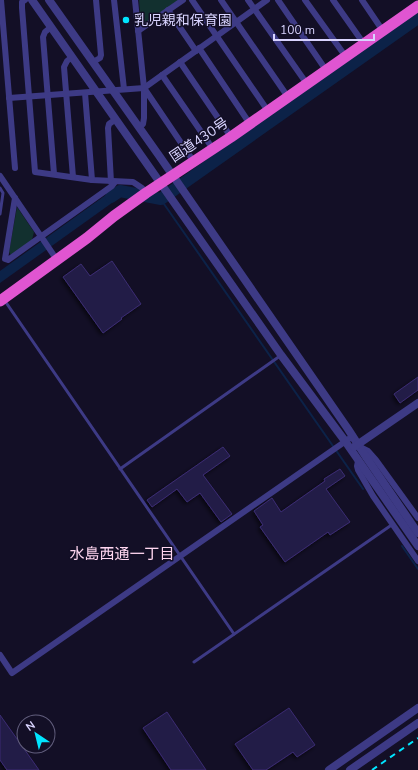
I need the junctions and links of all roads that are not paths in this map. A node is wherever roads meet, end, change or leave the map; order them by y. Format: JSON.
{"nodes":[{"id":1,"x":1,"y":0,"type":"edge"},
{"id":2,"x":25,"y":0,"type":"edge"},
{"id":3,"x":32,"y":0,"type":"edge"},
{"id":4,"x":48,"y":0,"type":"edge"},
{"id":5,"x":96,"y":0,"type":"edge"},
{"id":6,"x":114,"y":0,"type":"edge"},
{"id":7,"x":135,"y":0,"type":"edge"},
{"id":8,"x":183,"y":0,"type":"edge"},
{"id":9,"x":192,"y":0,"type":"edge"},
{"id":10,"x":222,"y":0,"type":"edge"},
{"id":11,"x":248,"y":0,"type":"edge"},
{"id":12,"x":267,"y":0,"type":"edge"},
{"id":13,"x":278,"y":0,"type":"edge"},
{"id":14,"x":305,"y":0,"type":"edge"},
{"id":15,"x":333,"y":0,"type":"edge"},
{"id":16,"x":362,"y":0,"type":"edge"},
{"id":17,"x":416,"y":5,"type":"edge"},
{"id":18,"x":255,"y":9,"type":"junction"},
{"id":19,"x":168,"y":10,"type":"junction"},
{"id":20,"x":237,"y":22,"type":"junction"},
{"id":21,"x":52,"y":27,"type":"junction"},
{"id":22,"x":381,"y":28,"type":"junction"},
{"id":23,"x":138,"y":30,"type":"junction"},
{"id":24,"x":217,"y":36,"type":"junction"},
{"id":25,"x":362,"y":41,"type":"junction"},
{"id":26,"x":198,"y":49,"type":"junction"},
{"id":27,"x":344,"y":54,"type":"junction"},
{"id":28,"x":72,"y":57,"type":"junction"},
{"id":29,"x":92,"y":62,"type":"junction"},
{"id":30,"x":180,"y":62,"type":"junction"},
{"id":31,"x":324,"y":68,"type":"junction"},
{"id":32,"x":162,"y":75,"type":"junction"},
{"id":33,"x":305,"y":81,"type":"junction"},
{"id":34,"x":144,"y":88,"type":"junction"},
{"id":35,"x":124,"y":89,"type":"junction"},
{"id":36,"x":113,"y":90,"type":"junction"},
{"id":37,"x":97,"y":92,"type":"junction"},
{"id":38,"x":66,"y":93,"type":"junction"},
{"id":39,"x":85,"y":93,"type":"junction"},
{"id":40,"x":286,"y":94,"type":"junction"},
{"id":41,"x":47,"y":95,"type":"junction"},
{"id":42,"x":29,"y":97,"type":"junction"},
{"id":43,"x":9,"y":98,"type":"junction"},
{"id":44,"x":266,"y":108,"type":"junction"},
{"id":45,"x":116,"y":119,"type":"junction"},
{"id":46,"x":248,"y":121,"type":"junction"},
{"id":47,"x":139,"y":127,"type":"junction"},
{"id":48,"x":229,"y":134,"type":"junction"},
{"id":49,"x":211,"y":146,"type":"junction"},
{"id":50,"x":192,"y":159,"type":"junction"},
{"id":51,"x":15,"y":168,"type":"dead end"},
{"id":52,"x":54,"y":174,"type":"junction"},
{"id":53,"x":0,"y":176,"type":"edge"},
{"id":54,"x":174,"y":177,"type":"junction"},
{"id":55,"x":73,"y":178,"type":"junction"},
{"id":56,"x":92,"y":180,"type":"junction"},
{"id":57,"x":113,"y":182,"type":"junction"},
{"id":58,"x":162,"y":185,"type":"junction"},
{"id":59,"x":0,"y":188,"type":"edge"},
{"id":60,"x":138,"y":194,"type":"junction"},
{"id":61,"x":15,"y":198,"type":"junction"},
{"id":62,"x":0,"y":214,"type":"edge"},
{"id":63,"x":42,"y":238,"type":"junction"},
{"id":64,"x":53,"y":254,"type":"junction"},
{"id":65,"x":1,"y":297,"type":"edge"},
{"id":66,"x":276,"y":359,"type":"junction"},
{"id":67,"x":418,"y":403,"type":"edge"},
{"id":68,"x":353,"y":436,"type":"junction"},
{"id":69,"x":345,"y":441,"type":"junction"},
{"id":70,"x":359,"y":446,"type":"junction"},
{"id":71,"x":350,"y":450,"type":"junction"},
{"id":72,"x":358,"y":461,"type":"junction"},
{"id":73,"x":120,"y":469,"type":"junction"},
{"id":74,"x":418,"y":518,"type":"edge"},
{"id":75,"x":393,"y":524,"type":"junction"},
{"id":76,"x":418,"y":533,"type":"edge"},
{"id":77,"x":416,"y":544,"type":"edge"},
{"id":78,"x":180,"y":556,"type":"junction"},
{"id":79,"x":418,"y":561,"type":"edge"},
{"id":80,"x":234,"y":634,"type":"junction"},
{"id":81,"x":0,"y":655,"type":"edge"},
{"id":82,"x":194,"y":662,"type":"dead end"},
{"id":83,"x":418,"y":708,"type":"edge"},
{"id":84,"x":418,"y":723,"type":"edge"},
{"id":85,"x":330,"y":770,"type":"edge"},
{"id":86,"x":350,"y":770,"type":"edge"}],
"edges":[{"from":1,"to":43,"type":"street"},
{"from":2,"to":42,"type":"street"},
{"from":3,"to":21,"type":"street"},
{"from":4,"to":29,"type":"street"},
{"from":5,"to":29,"type":"street"},
{"from":6,"to":35,"type":"street"},
{"from":7,"to":23,"type":"street"},
{"from":8,"to":19,"type":"street"},
{"from":9,"to":24,"type":"street"},
{"from":10,"to":20,"type":"street"},
{"from":11,"to":18,"type":"street"},
{"from":12,"to":18,"type":"street"},
{"from":13,"to":31,"type":"street"},
{"from":14,"to":27,"type":"street"},
{"from":15,"to":25,"type":"street"},
{"from":16,"to":22,"type":"street"},
{"from":17,"to":22,"type":"highway","name":"国道430号"},
{"from":18,"to":20,"type":"street"},
{"from":18,"to":33,"type":"street"},
{"from":19,"to":23,"type":"street"},
{"from":19,"to":26,"type":"street"},
{"from":20,"to":24,"type":"street"},
{"from":20,"to":40,"type":"street"},
{"from":21,"to":28,"type":"street"},
{"from":21,"to":41,"type":"street"},
{"from":22,"to":25,"type":"highway","name":"国道430号"},
{"from":23,"to":34,"type":"street"},
{"from":24,"to":26,"type":"street"},
{"from":24,"to":44,"type":"street"},
{"from":25,"to":27,"type":"highway","name":"国道430号"},
{"from":26,"to":30,"type":"street"},
{"from":26,"to":46,"type":"street"},
{"from":27,"to":31,"type":"highway","name":"国道430号"},
{"from":28,"to":37,"type":"street"},
{"from":28,"to":38,"type":"street"},
{"from":29,"to":36,"type":"street"},
{"from":30,"to":32,"type":"street"},
{"from":30,"to":48,"type":"street"},
{"from":31,"to":33,"type":"highway","name":"国道430号"},
{"from":32,"to":34,"type":"street"},
{"from":32,"to":49,"type":"street"},
{"from":33,"to":40,"type":"highway","name":"国道430号"},
{"from":34,"to":35,"type":"street"},
{"from":34,"to":47,"type":"street"},
{"from":34,"to":50,"type":"street"},
{"from":35,"to":36,"type":"street"},
{"from":36,"to":37,"type":"street"},
{"from":36,"to":47,"type":"street"},
{"from":37,"to":39,"type":"street"},
{"from":37,"to":45,"type":"street"},
{"from":38,"to":39,"type":"street"},
{"from":38,"to":41,"type":"street"},
{"from":38,"to":55,"type":"street"},
{"from":39,"to":56,"type":"street"},
{"from":40,"to":44,"type":"highway","name":"国道430号"},
{"from":41,"to":42,"type":"street"},
{"from":41,"to":52,"type":"street"},
{"from":42,"to":43,"type":"street"},
{"from":42,"to":52,"type":"street"},
{"from":43,"to":51,"type":"street"},
{"from":44,"to":46,"type":"highway","name":"国道430号"},
{"from":45,"to":57,"type":"street"},
{"from":45,"to":58,"type":"street"},
{"from":46,"to":48,"type":"highway","name":"国道430号"},
{"from":47,"to":54,"type":"street"},
{"from":48,"to":49,"type":"highway","name":"国道430号"},
{"from":49,"to":50,"type":"highway","name":"国道430号"},
{"from":50,"to":54,"type":"highway","name":"国道430号"},
{"from":52,"to":55,"type":"street"},
{"from":53,"to":61,"type":"street"},
{"from":54,"to":58,"type":"highway","name":"国道430号"},
{"from":54,"to":68,"type":"street"},
{"from":55,"to":56,"type":"street"},
{"from":56,"to":57,"type":"street"},
{"from":57,"to":60,"type":"street"},
{"from":57,"to":63,"type":"street"},
{"from":58,"to":60,"type":"highway","name":"国道430号"},
{"from":58,"to":66,"type":"street"},
{"from":59,"to":62,"type":"lane"},
{"from":60,"to":64,"type":"highway","name":"国道430号"},
{"from":61,"to":63,"type":"street"},
{"from":61,"to":63,"type":"street"},
{"from":63,"to":64,"type":"street"},
{"from":64,"to":65,"type":"highway","name":"国道430号"},
{"from":65,"to":73,"type":"lane"},
{"from":66,"to":69,"type":"street"},
{"from":66,"to":73,"type":"lane"},
{"from":67,"to":70,"type":"street"},
{"from":68,"to":69,"type":"street"},
{"from":68,"to":70,"type":"street"},
{"from":69,"to":71,"type":"street"},
{"from":69,"to":78,"type":"street"},
{"from":70,"to":71,"type":"street"},
{"from":70,"to":74,"type":"street"},
{"from":70,"to":76,"type":"street"},
{"from":71,"to":72,"type":"street"},
{"from":72,"to":75,"type":"street"},
{"from":72,"to":77,"type":"street"},
{"from":73,"to":78,"type":"lane"},
{"from":75,"to":79,"type":"street"},
{"from":75,"to":80,"type":"lane"},
{"from":78,"to":80,"type":"lane"},
{"from":78,"to":81,"type":"street"},
{"from":80,"to":82,"type":"lane"},
{"from":83,"to":85,"type":"street"},
{"from":84,"to":86,"type":"street"}]}
